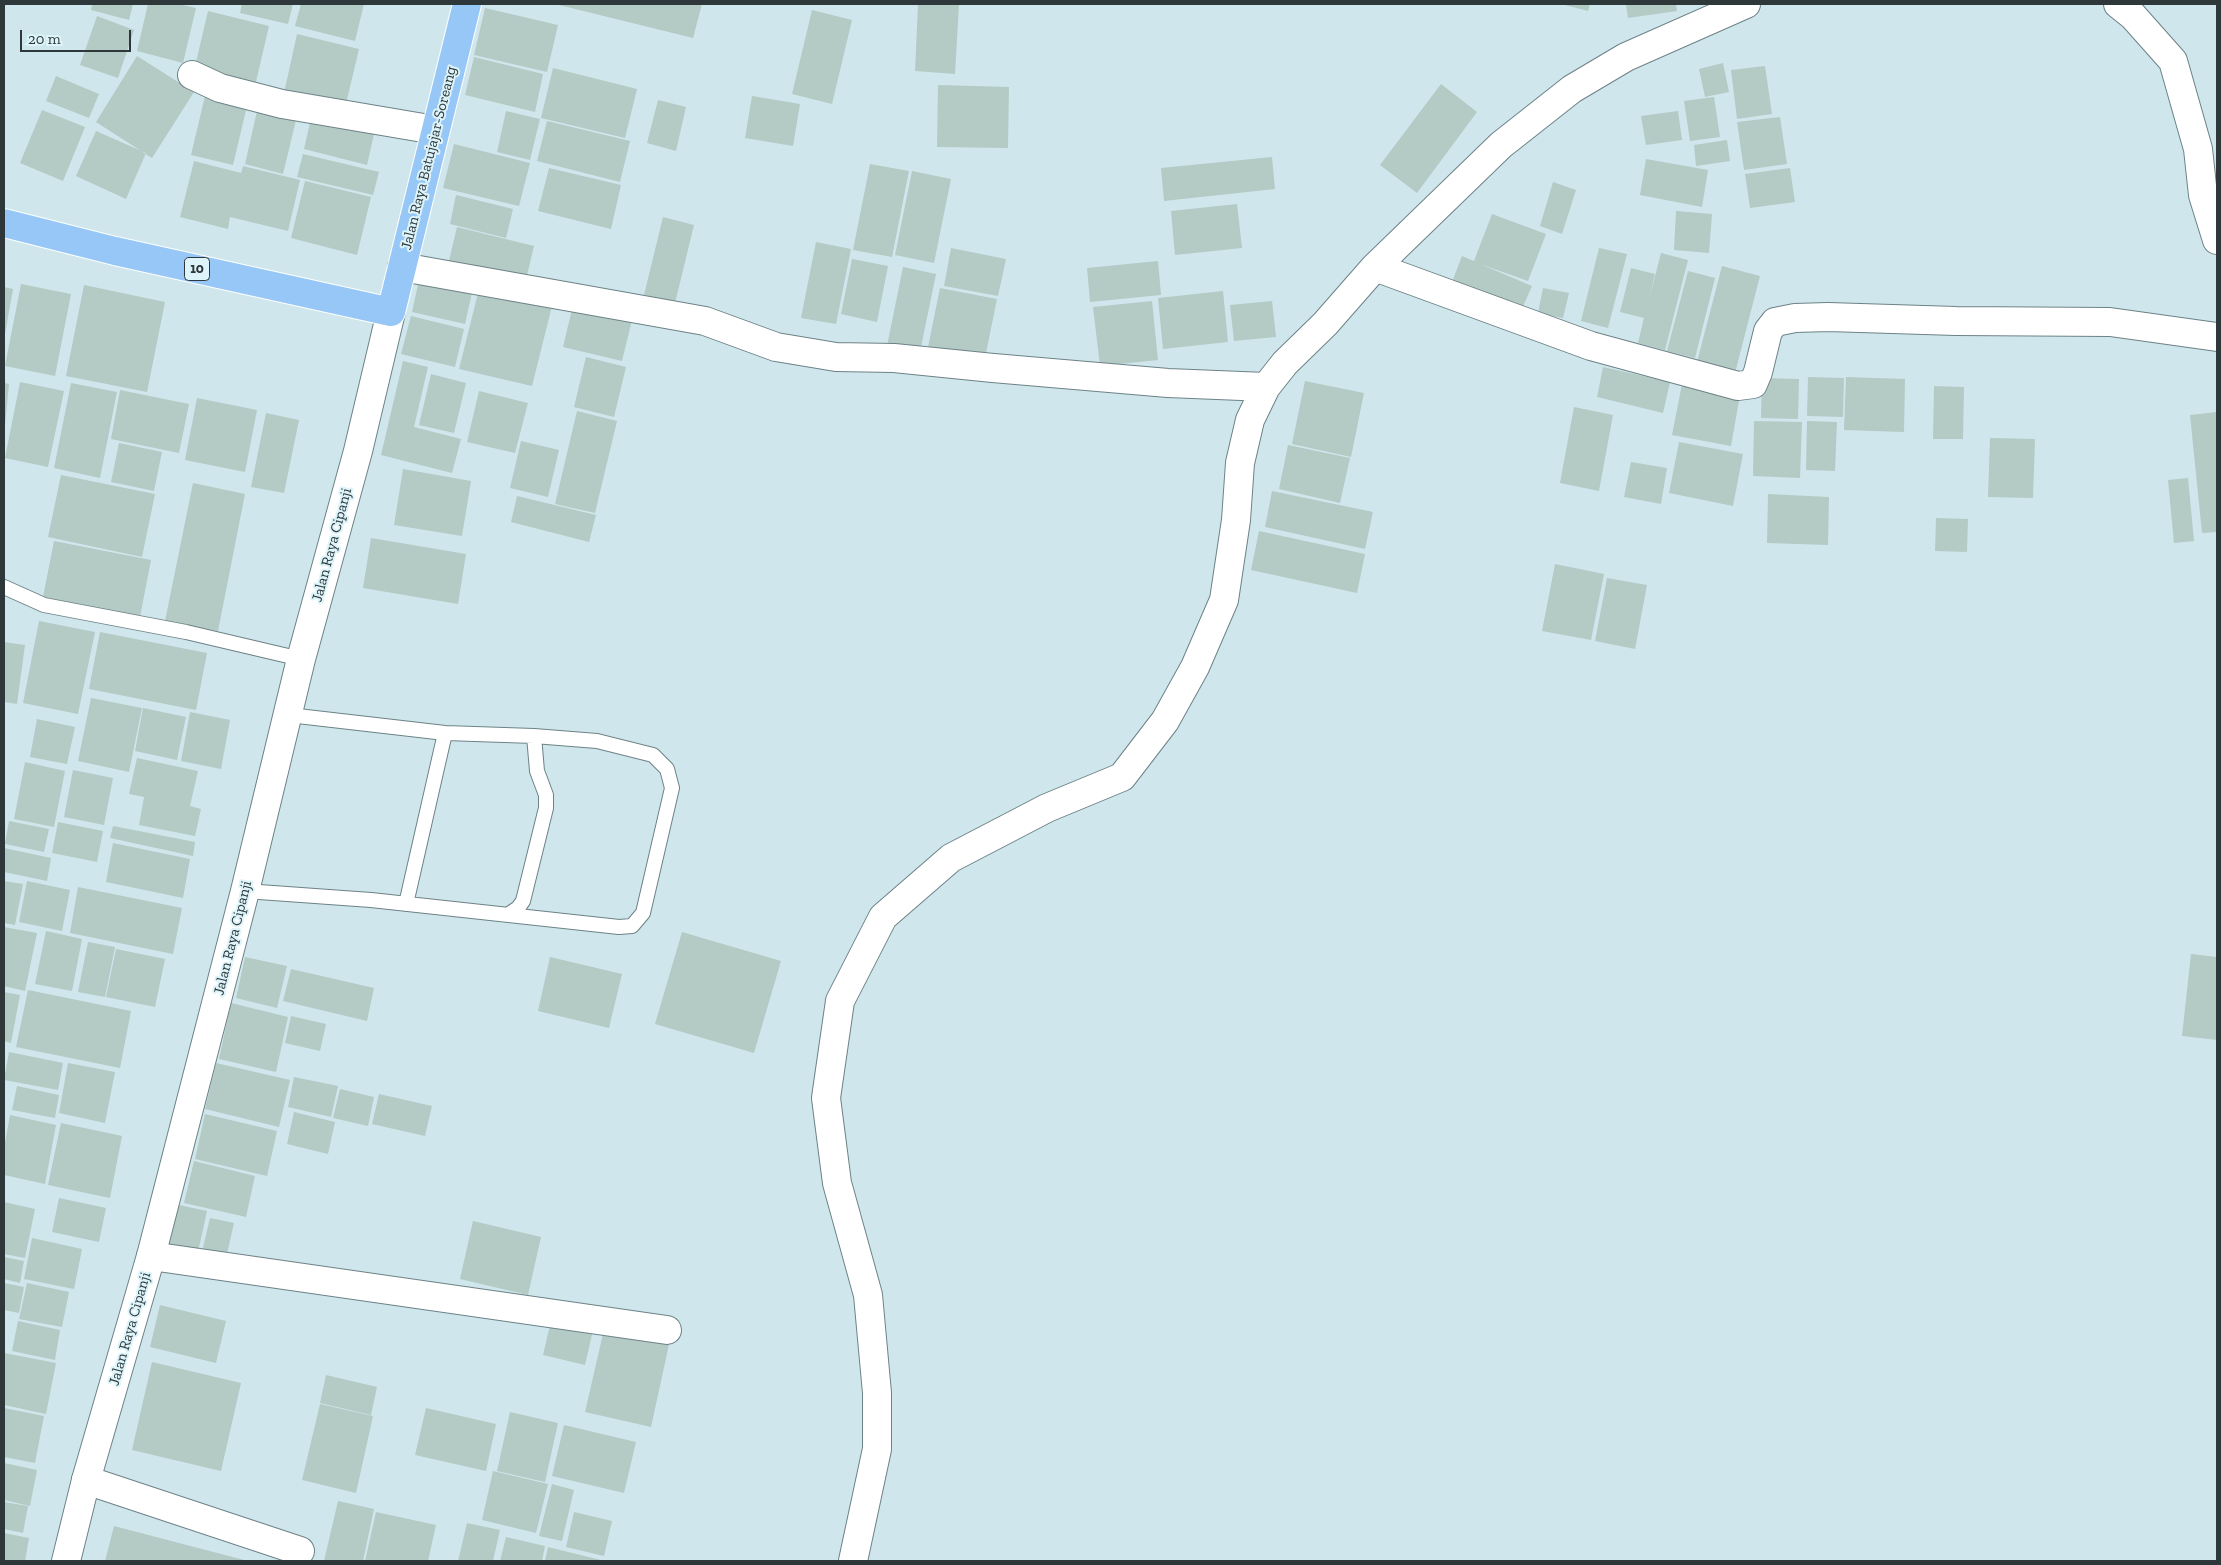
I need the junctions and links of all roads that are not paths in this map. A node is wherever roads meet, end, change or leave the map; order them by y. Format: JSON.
{"nodes":[{"id":1,"x":467,"y":4,"type":"edge"},
{"id":2,"x":2118,"y":4,"type":"edge"},
{"id":3,"x":1732,"y":6,"type":"edge"},
{"id":4,"x":192,"y":75,"type":"dead end"},
{"id":5,"x":435,"y":130,"type":"junction"},
{"id":6,"x":4,"y":223,"type":"edge"},
{"id":7,"x":2217,"y":240,"type":"edge"},
{"id":8,"x":402,"y":267,"type":"junction"},
{"id":9,"x":1375,"y":267,"type":"junction"},
{"id":10,"x":392,"y":312,"type":"junction"},
{"id":11,"x":2217,"y":337,"type":"edge"},
{"id":12,"x":1266,"y":387,"type":"junction"},
{"id":13,"x":4,"y":587,"type":"edge"},
{"id":14,"x":301,"y":659,"type":"junction"},
{"id":15,"x":289,"y":714,"type":"junction"},
{"id":16,"x":445,"y":733,"type":"junction"},
{"id":17,"x":534,"y":736,"type":"junction"},
{"id":18,"x":245,"y":891,"type":"junction"},
{"id":19,"x":406,"y":904,"type":"junction"},
{"id":20,"x":509,"y":914,"type":"junction"},
{"id":21,"x":151,"y":1256,"type":"junction"},
{"id":22,"x":667,"y":1330,"type":"dead end"},
{"id":23,"x":86,"y":1480,"type":"junction"},
{"id":24,"x":300,"y":1551,"type":"dead end"},
{"id":25,"x":66,"y":1561,"type":"edge"},
{"id":26,"x":853,"y":1561,"type":"edge"}],
"edges":[{"from":1,"to":5,"type":"highway","name":"Jalan Raya Batujajar-Soreang"},
{"from":2,"to":7,"type":"street"},
{"from":3,"to":9,"type":"street"},
{"from":4,"to":5,"type":"street"},
{"from":5,"to":8,"type":"highway","name":"Jalan Raya Batujajar-Soreang"},
{"from":6,"to":10,"type":"highway","number":"10"},
{"from":8,"to":10,"type":"highway","name":"Jalan Raya Batujajar-Soreang"},
{"from":8,"to":12,"type":"street"},
{"from":9,"to":11,"type":"street"},
{"from":9,"to":12,"type":"street"},
{"from":10,"to":14,"type":"street","name":"Jalan Raya Cipanji"},
{"from":12,"to":26,"type":"street"},
{"from":13,"to":14,"type":"lane"},
{"from":14,"to":15,"type":"street","name":"Jalan Raya Cipanji"},
{"from":15,"to":16,"type":"lane"},
{"from":15,"to":18,"type":"street","name":"Jalan Raya Cipanji"},
{"from":16,"to":17,"type":"lane"},
{"from":16,"to":19,"type":"lane"},
{"from":17,"to":20,"type":"lane"},
{"from":17,"to":20,"type":"lane"},
{"from":18,"to":19,"type":"lane"},
{"from":18,"to":21,"type":"street","name":"Jalan Raya Cipanji"},
{"from":19,"to":20,"type":"lane"},
{"from":21,"to":22,"type":"street"},
{"from":21,"to":23,"type":"street","name":"Jalan Raya Cipanji"},
{"from":23,"to":24,"type":"street"},
{"from":23,"to":25,"type":"street","name":"Jalan Raya Cipanji"}]}
